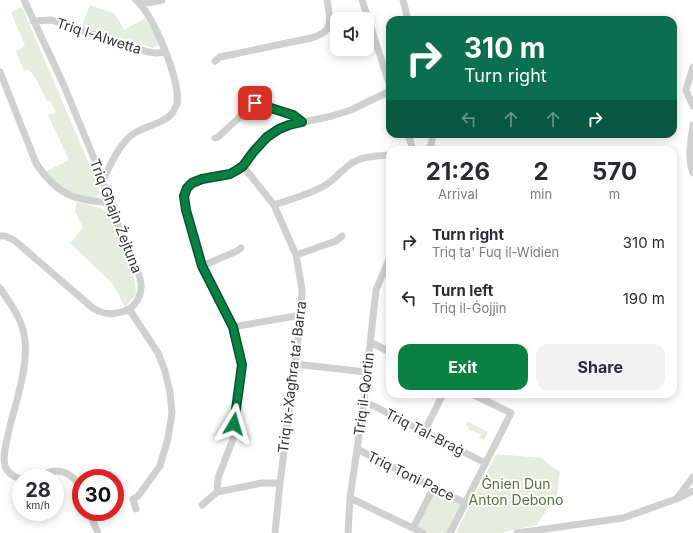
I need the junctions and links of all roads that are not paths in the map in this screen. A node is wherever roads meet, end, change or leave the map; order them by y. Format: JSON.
{"nodes":[{"id":1,"x":24,"y":0,"type":"edge"},
{"id":2,"x":162,"y":0,"type":"edge"},
{"id":3,"x":327,"y":0,"type":"edge"},
{"id":4,"x":362,"y":0,"type":"edge"},
{"id":5,"x":403,"y":0,"type":"edge"},
{"id":6,"x":139,"y":2,"type":"edge"},
{"id":7,"x":407,"y":16,"type":"edge"},
{"id":8,"x":33,"y":21,"type":"junction"},
{"id":9,"x":165,"y":52,"type":"junction"},
{"id":10,"x":215,"y":61,"type":"dead end"},
{"id":11,"x":693,"y":67,"type":"edge"},
{"id":12,"x":0,"y":72,"type":"edge"},
{"id":13,"x":386,"y":74,"type":"edge"},
{"id":14,"x":386,"y":93,"type":"edge"},
{"id":15,"x":693,"y":106,"type":"edge"},
{"id":16,"x":302,"y":122,"type":"junction"},
{"id":17,"x":693,"y":125,"type":"edge"},
{"id":18,"x":215,"y":138,"type":"dead end"},
{"id":19,"x":386,"y":155,"type":"edge"},
{"id":20,"x":243,"y":166,"type":"junction"},
{"id":21,"x":693,"y":173,"type":"edge"},
{"id":22,"x":103,"y":180,"type":"junction"},
{"id":23,"x":109,"y":203,"type":"junction"},
{"id":24,"x":274,"y":205,"type":"junction"},
{"id":25,"x":0,"y":236,"type":"edge"},
{"id":26,"x":342,"y":236,"type":"dead end"},
{"id":27,"x":241,"y":248,"type":"dead end"},
{"id":28,"x":296,"y":255,"type":"junction"},
{"id":29,"x":202,"y":266,"type":"junction"},
{"id":30,"x":386,"y":266,"type":"edge"},
{"id":31,"x":0,"y":288,"type":"edge"},
{"id":32,"x":129,"y":309,"type":"junction"},
{"id":33,"x":301,"y":315,"type":"junction"},
{"id":34,"x":233,"y":327,"type":"junction"},
{"id":35,"x":370,"y":342,"type":"junction"},
{"id":36,"x":386,"y":350,"type":"edge"},
{"id":37,"x":295,"y":364,"type":"junction"},
{"id":38,"x":366,"y":372,"type":"junction"},
{"id":39,"x":440,"y":398,"type":"edge"},
{"id":40,"x":480,"y":398,"type":"edge"},
{"id":41,"x":364,"y":401,"type":"junction"},
{"id":42,"x":424,"y":432,"type":"junction"},
{"id":43,"x":357,"y":449,"type":"junction"},
{"id":44,"x":485,"y":463,"type":"junction"},
{"id":45,"x":12,"y":475,"type":"edge"},
{"id":46,"x":693,"y":477,"type":"edge"},
{"id":47,"x":280,"y":483,"type":"junction"},
{"id":48,"x":434,"y":487,"type":"junction"},
{"id":49,"x":693,"y":491,"type":"edge"},
{"id":50,"x":216,"y":492,"type":"junction"},
{"id":51,"x":350,"y":498,"type":"junction"},
{"id":52,"x":676,"y":499,"type":"junction"},
{"id":53,"x":465,"y":503,"type":"junction"},
{"id":54,"x":202,"y":505,"type":"dead end"},
{"id":55,"x":136,"y":509,"type":"dead end"},
{"id":56,"x":93,"y":521,"type":"edge"},
{"id":57,"x":413,"y":528,"type":"junction"},
{"id":58,"x":98,"y":533,"type":"edge"},
{"id":59,"x":275,"y":533,"type":"edge"},
{"id":60,"x":348,"y":533,"type":"edge"},
{"id":61,"x":423,"y":533,"type":"edge"},
{"id":62,"x":450,"y":533,"type":"edge"},
{"id":63,"x":517,"y":533,"type":"edge"}],
"edges":[{"from":1,"to":8,"type":"street","name":"Triq Għajn Żejtuna"},
{"from":2,"to":6,"type":"street"},
{"from":3,"to":10,"type":"street"},
{"from":4,"to":13,"type":"street"},
{"from":5,"to":7,"type":"street"},
{"from":6,"to":9,"type":"street"},
{"from":8,"to":9,"type":"street","name":"Triq l-Alwetta"},
{"from":8,"to":22,"type":"street","name":"Triq Għajn Żejtuna"},
{"from":9,"to":22,"type":"street"},
{"from":11,"to":15,"type":"street"},
{"from":12,"to":23,"type":"street"},
{"from":14,"to":16,"type":"street"},
{"from":16,"to":18,"type":"street"},
{"from":16,"to":20,"type":"street"},
{"from":17,"to":21,"type":"street"},
{"from":19,"to":24,"type":"street"},
{"from":20,"to":24,"type":"street","name":"Triq ix-Xagħra ta' Barra"},
{"from":20,"to":29,"type":"street"},
{"from":22,"to":23,"type":"street","name":"Triq Għajn Żejtuna"},
{"from":23,"to":32,"type":"street","name":"Triq Għajn Żejtuna"},
{"from":24,"to":28,"type":"street","name":"Triq ix-Xagħra ta' Barra"},
{"from":25,"to":32,"type":"street"},
{"from":26,"to":28,"type":"street"},
{"from":27,"to":29,"type":"street"},
{"from":28,"to":33,"type":"street","name":"Triq ix-Xagħra ta' Barra"},
{"from":29,"to":34,"type":"street"},
{"from":30,"to":35,"type":"street","name":"Triq il-Qortin"},
{"from":31,"to":45,"type":"street"},
{"from":32,"to":55,"type":"street"},
{"from":33,"to":34,"type":"street"},
{"from":33,"to":37,"type":"street","name":"Triq ix-Xagħra ta' Barra"},
{"from":34,"to":50,"type":"street"},
{"from":35,"to":36,"type":"street"},
{"from":35,"to":38,"type":"street","name":"Triq il-Qortin"},
{"from":37,"to":38,"type":"street"},
{"from":37,"to":47,"type":"street","name":"Triq ix-Xagħra ta' Barra"},
{"from":38,"to":41,"type":"street","name":"Triq il-Qortin"},
{"from":39,"to":42,"type":"street"},
{"from":40,"to":44,"type":"street"},
{"from":41,"to":42,"type":"street","name":"Triq Tal-Braġ"},
{"from":41,"to":43,"type":"street","name":"Triq il-Qortin"},
{"from":42,"to":44,"type":"street","name":"Triq Tal-Braġ"},
{"from":43,"to":48,"type":"street","name":"Triq Toni Pace"},
{"from":43,"to":51,"type":"street","name":"Triq il-Qortin"},
{"from":44,"to":53,"type":"street"},
{"from":46,"to":52,"type":"street"},
{"from":47,"to":50,"type":"street"},
{"from":47,"to":59,"type":"street","name":"Triq ix-Xagħra ta' Barra"},
{"from":48,"to":53,"type":"street","name":"Triq Toni Pace"},
{"from":48,"to":57,"type":"street"},
{"from":49,"to":52,"type":"street"},
{"from":50,"to":54,"type":"street"},
{"from":51,"to":57,"type":"street"},
{"from":51,"to":60,"type":"street","name":"Triq il-Qortin"},
{"from":52,"to":63,"type":"street"},
{"from":53,"to":62,"type":"street"},
{"from":56,"to":58,"type":"street"},
{"from":57,"to":61,"type":"street"}]}
